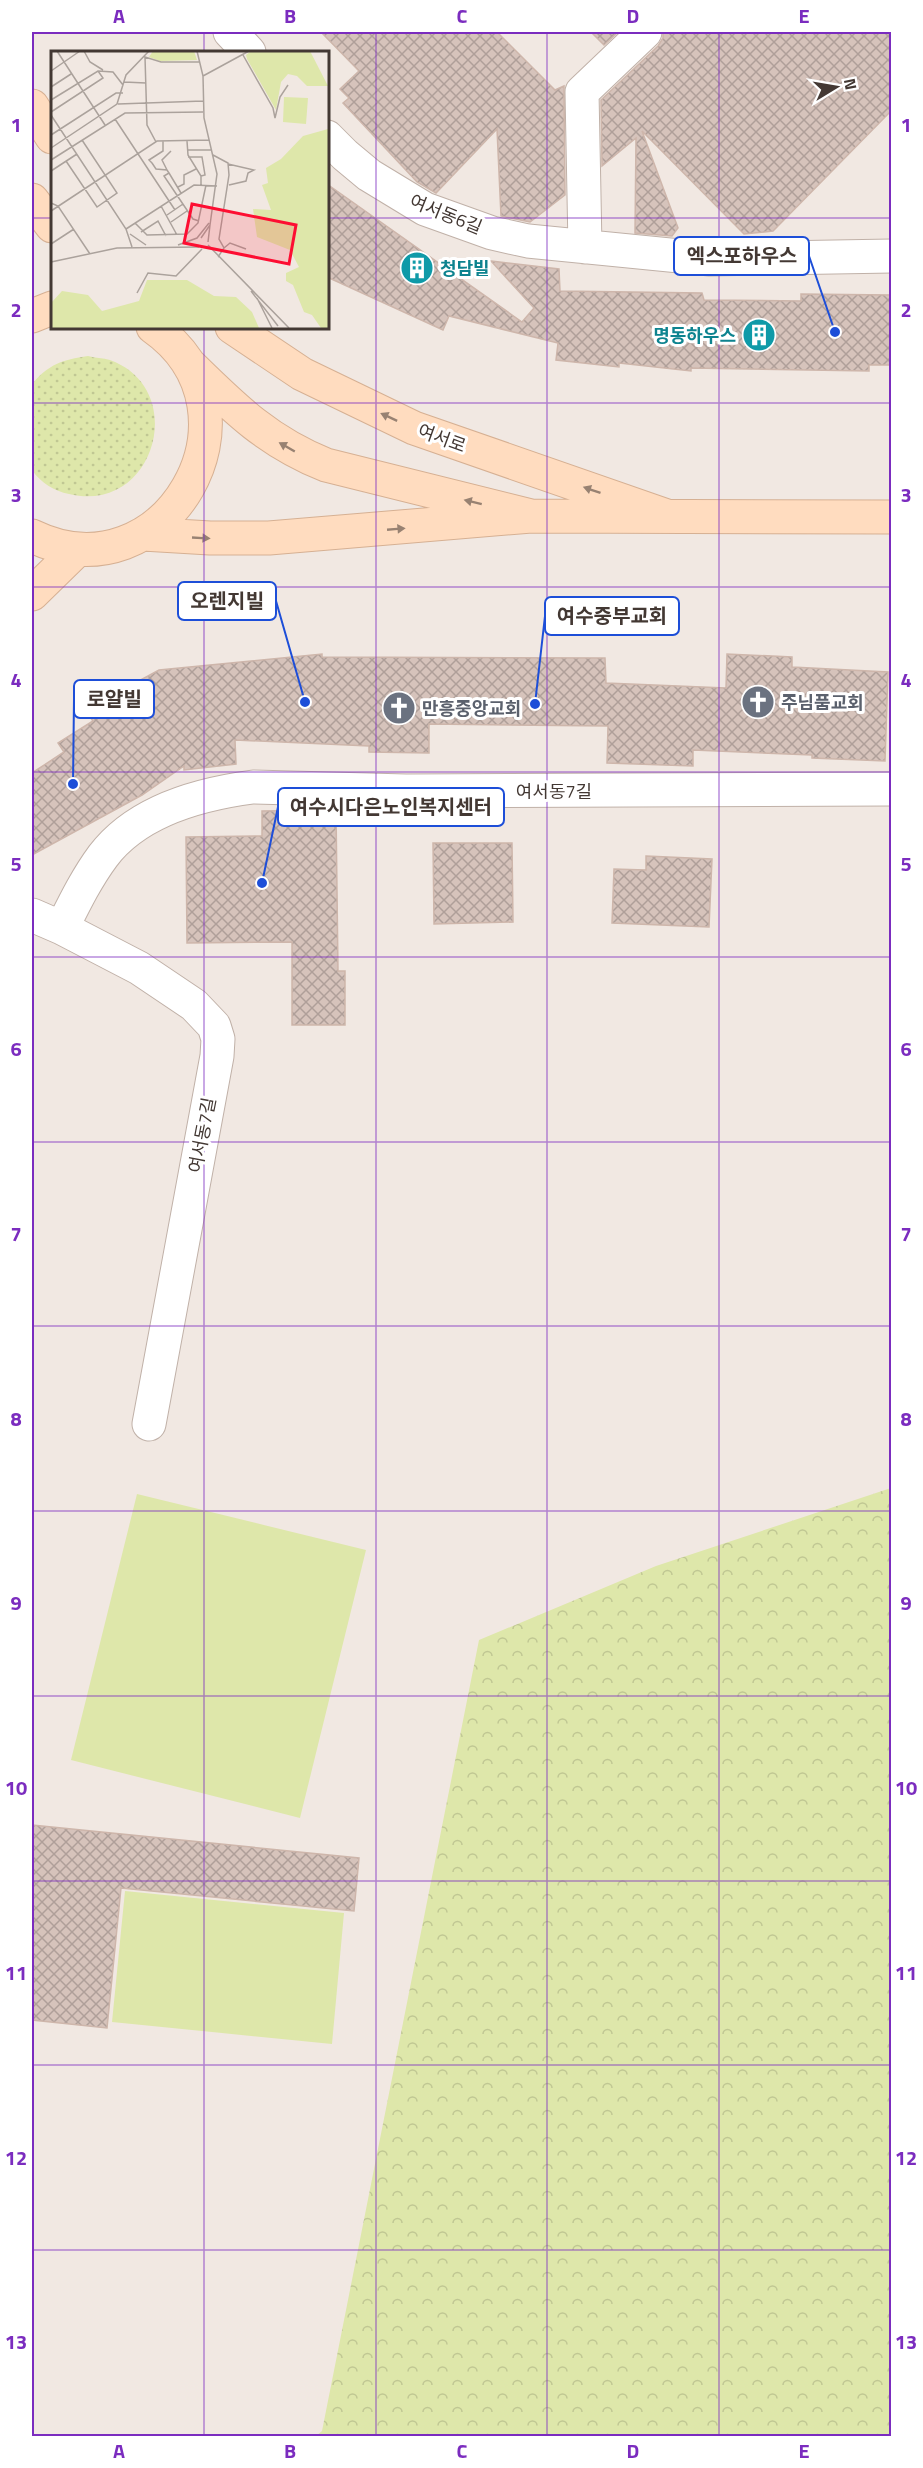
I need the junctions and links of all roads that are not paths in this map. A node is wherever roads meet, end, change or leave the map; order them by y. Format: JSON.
{"nodes":[{"id":1,"x":230,"y":32,"type":"edge"},
{"id":2,"x":645,"y":32,"type":"edge"},
{"id":3,"x":248,"y":51,"type":"edge"},
{"id":4,"x":32,"y":106,"type":"edge"},
{"id":5,"x":51,"y":135,"type":"edge"},
{"id":6,"x":328,"y":138,"type":"edge"},
{"id":7,"x":32,"y":200,"type":"edge"},
{"id":8,"x":51,"y":225,"type":"edge"},
{"id":9,"x":585,"y":248,"type":"junction"},
{"id":10,"x":891,"y":256,"type":"edge"},
{"id":11,"x":51,"y":308,"type":"edge"},
{"id":12,"x":32,"y":316,"type":"edge"},
{"id":13,"x":154,"y":328,"type":"edge"},
{"id":14,"x":233,"y":328,"type":"edge"},
{"id":15,"x":188,"y":363,"type":"junction"},
{"id":16,"x":531,"y":516,"type":"junction"},
{"id":17,"x":667,"y":516,"type":"junction"},
{"id":18,"x":891,"y":517,"type":"edge"},
{"id":19,"x":142,"y":534,"type":"junction"},
{"id":20,"x":32,"y":536,"type":"edge"},
{"id":21,"x":78,"y":549,"type":"junction"},
{"id":22,"x":32,"y":594,"type":"edge"},
{"id":23,"x":891,"y":789,"type":"edge"},
{"id":24,"x":32,"y":915,"type":"edge"},
{"id":25,"x":62,"y":928,"type":"junction"},
{"id":26,"x":149,"y":1424,"type":"dead end"}],
"edges":[{"from":1,"to":3,"type":"street"},
{"from":2,"to":9,"type":"street"},
{"from":4,"to":5,"type":"street"},
{"from":6,"to":9,"type":"street","name":"여서동6길"},
{"from":7,"to":8,"type":"street"},
{"from":9,"to":10,"type":"street","name":"여서동6길"},
{"from":11,"to":12,"type":"street"},
{"from":13,"to":15,"type":"street"},
{"from":17,"to":14,"type":"street","name":"여서로","one_way":true},
{"from":16,"to":15,"type":"street","name":"여서로","one_way":true},
{"from":15,"to":19,"type":"street"},
{"from":16,"to":17,"type":"street","name":"여서로"},
{"from":19,"to":16,"type":"street","name":"여서로","one_way":true},
{"from":17,"to":18,"type":"street","name":"여서로"},
{"from":19,"to":21,"type":"street"},
{"from":20,"to":21,"type":"street"},
{"from":21,"to":22,"type":"street"},
{"from":23,"to":25,"type":"street","name":"여서동7길"},
{"from":24,"to":25,"type":"street","name":"여서동7길"},
{"from":25,"to":26,"type":"street","name":"여서동7길"}]}
